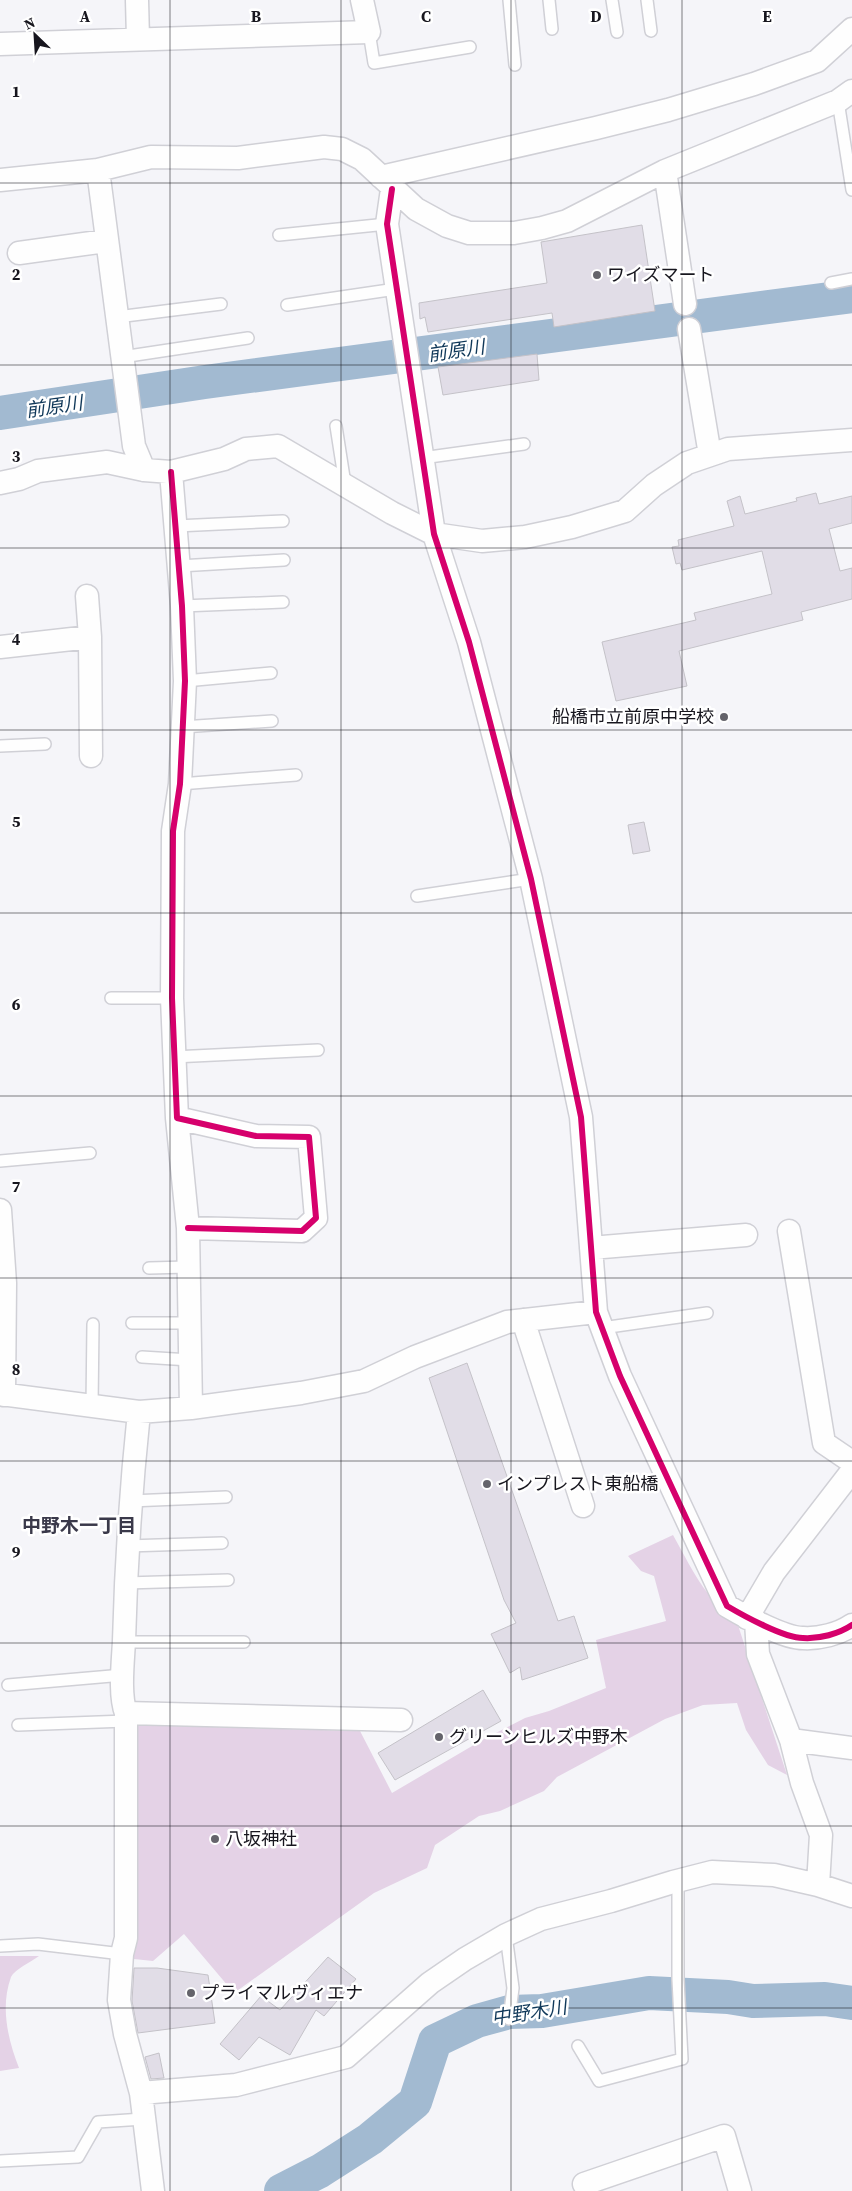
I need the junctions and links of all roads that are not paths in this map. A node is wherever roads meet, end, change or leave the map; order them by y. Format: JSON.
{"nodes":[{"id":1,"x":137,"y":0,"type":"edge"},
{"id":2,"x":362,"y":0,"type":"edge"},
{"id":3,"x":510,"y":0,"type":"edge"},
{"id":4,"x":549,"y":0,"type":"edge"},
{"id":5,"x":612,"y":0,"type":"edge"},
{"id":6,"x":647,"y":0,"type":"edge"},
{"id":7,"x":552,"y":29,"type":"dead end"},
{"id":8,"x":852,"y":29,"type":"edge"},
{"id":9,"x":651,"y":31,"type":"dead end"},
{"id":10,"x":369,"y":32,"type":"junction"},
{"id":11,"x":617,"y":32,"type":"dead end"},
{"id":12,"x":138,"y":40,"type":"junction"},
{"id":13,"x":0,"y":44,"type":"edge"},
{"id":14,"x":470,"y":47,"type":"dead end"},
{"id":15,"x":515,"y":65,"type":"dead end"},
{"id":16,"x":845,"y":96,"type":"edge"},
{"id":17,"x":98,"y":170,"type":"junction"},
{"id":18,"x":666,"y":171,"type":"junction"},
{"id":19,"x":0,"y":180,"type":"edge"},
{"id":20,"x":386,"y":183,"type":"junction"},
{"id":21,"x":852,"y":190,"type":"edge"},
{"id":22,"x":387,"y":224,"type":"junction"},
{"id":23,"x":279,"y":235,"type":"dead end"},
{"id":24,"x":106,"y":241,"type":"junction"},
{"id":25,"x":19,"y":253,"type":"dead end"},
{"id":26,"x":852,"y":280,"type":"edge"},
{"id":27,"x":831,"y":283,"type":"dead end"},
{"id":28,"x":396,"y":289,"type":"junction"},
{"id":29,"x":221,"y":304,"type":"dead end"},
{"id":30,"x":685,"y":304,"type":"dead end"},
{"id":31,"x":287,"y":305,"type":"dead end"},
{"id":32,"x":116,"y":317,"type":"junction"},
{"id":33,"x":689,"y":329,"type":"dead end"},
{"id":34,"x":248,"y":338,"type":"dead end"},
{"id":35,"x":122,"y":357,"type":"junction"},
{"id":36,"x":336,"y":426,"type":"dead end"},
{"id":37,"x":852,"y":440,"type":"edge"},
{"id":38,"x":524,"y":444,"type":"dead end"},
{"id":39,"x":710,"y":455,"type":"junction"},
{"id":40,"x":422,"y":458,"type":"junction"},
{"id":41,"x":144,"y":470,"type":"junction"},
{"id":42,"x":171,"y":472,"type":"junction"},
{"id":43,"x":0,"y":483,"type":"edge"},
{"id":44,"x":345,"y":484,"type":"junction"},
{"id":45,"x":283,"y":521,"type":"dead end"},
{"id":46,"x":176,"y":526,"type":"junction"},
{"id":47,"x":434,"y":534,"type":"junction"},
{"id":48,"x":284,"y":560,"type":"dead end"},
{"id":49,"x":179,"y":566,"type":"junction"},
{"id":50,"x":87,"y":596,"type":"dead end"},
{"id":51,"x":283,"y":602,"type":"dead end"},
{"id":52,"x":182,"y":606,"type":"junction"},
{"id":53,"x":90,"y":637,"type":"junction"},
{"id":54,"x":0,"y":647,"type":"edge"},
{"id":55,"x":271,"y":674,"type":"dead end"},
{"id":56,"x":185,"y":681,"type":"junction"},
{"id":57,"x":272,"y":721,"type":"dead end"},
{"id":58,"x":182,"y":726,"type":"junction"},
{"id":59,"x":45,"y":744,"type":"dead end"},
{"id":60,"x":0,"y":746,"type":"edge"},
{"id":61,"x":91,"y":756,"type":"dead end"},
{"id":62,"x":296,"y":775,"type":"dead end"},
{"id":63,"x":180,"y":784,"type":"junction"},
{"id":64,"x":531,"y":879,"type":"junction"},
{"id":65,"x":417,"y":896,"type":"dead end"},
{"id":66,"x":111,"y":998,"type":"dead end"},
{"id":67,"x":172,"y":998,"type":"junction"},
{"id":68,"x":318,"y":1050,"type":"dead end"},
{"id":69,"x":173,"y":1057,"type":"junction"},
{"id":70,"x":177,"y":1118,"type":"junction"},
{"id":71,"x":90,"y":1153,"type":"dead end"},
{"id":72,"x":0,"y":1161,"type":"edge"},
{"id":73,"x":0,"y":1210,"type":"edge"},
{"id":74,"x":188,"y":1228,"type":"junction"},
{"id":75,"x":789,"y":1232,"type":"dead end"},
{"id":76,"x":746,"y":1235,"type":"dead end"},
{"id":77,"x":590,"y":1248,"type":"junction"},
{"id":78,"x":188,"y":1267,"type":"junction"},
{"id":79,"x":149,"y":1268,"type":"dead end"},
{"id":80,"x":706,"y":1312,"type":"dead end"},
{"id":81,"x":523,"y":1320,"type":"junction"},
{"id":82,"x":599,"y":1320,"type":"junction"},
{"id":83,"x":132,"y":1323,"type":"dead end"},
{"id":84,"x":189,"y":1323,"type":"junction"},
{"id":85,"x":93,"y":1324,"type":"dead end"},
{"id":86,"x":142,"y":1357,"type":"dead end"},
{"id":87,"x":190,"y":1360,"type":"junction"},
{"id":88,"x":2,"y":1395,"type":"edge"},
{"id":89,"x":92,"y":1406,"type":"junction"},
{"id":90,"x":191,"y":1408,"type":"junction"},
{"id":91,"x":139,"y":1412,"type":"junction"},
{"id":92,"x":852,"y":1462,"type":"edge"},
{"id":93,"x":852,"y":1471,"type":"edge"},
{"id":94,"x":226,"y":1497,"type":"dead end"},
{"id":95,"x":130,"y":1501,"type":"junction"},
{"id":96,"x":583,"y":1506,"type":"dead end"},
{"id":97,"x":222,"y":1543,"type":"dead end"},
{"id":98,"x":127,"y":1546,"type":"junction"},
{"id":99,"x":228,"y":1580,"type":"dead end"},
{"id":100,"x":126,"y":1583,"type":"junction"},
{"id":101,"x":752,"y":1620,"type":"junction"},
{"id":102,"x":849,"y":1634,"type":"edge"},
{"id":103,"x":124,"y":1642,"type":"junction"},
{"id":104,"x":244,"y":1642,"type":"dead end"},
{"id":105,"x":123,"y":1675,"type":"junction"},
{"id":106,"x":8,"y":1685,"type":"dead end"},
{"id":107,"x":126,"y":1717,"type":"junction"},
{"id":108,"x":401,"y":1720,"type":"dead end"},
{"id":109,"x":18,"y":1725,"type":"dead end"},
{"id":110,"x":790,"y":1740,"type":"junction"},
{"id":111,"x":852,"y":1748,"type":"edge"},
{"id":112,"x":678,"y":1880,"type":"junction"},
{"id":113,"x":818,"y":1885,"type":"junction"},
{"id":114,"x":852,"y":1896,"type":"edge"},
{"id":115,"x":506,"y":1935,"type":"junction"},
{"id":116,"x":0,"y":1946,"type":"edge"},
{"id":117,"x":122,"y":1954,"type":"junction"},
{"id":118,"x":509,"y":2019,"type":"dead end"},
{"id":119,"x":578,"y":2046,"type":"dead end"},
{"id":120,"x":141,"y":2093,"type":"junction"},
{"id":121,"x":143,"y":2119,"type":"junction"},
{"id":122,"x":0,"y":2161,"type":"edge"},
{"id":123,"x":584,"y":2184,"type":"dead end"},
{"id":124,"x":153,"y":2191,"type":"edge"},
{"id":125,"x":740,"y":2191,"type":"edge"}],
"edges":[{"from":1,"to":12,"type":"street"},
{"from":2,"to":10,"type":"street"},
{"from":3,"to":15,"type":"lane"},
{"from":4,"to":7,"type":"lane"},
{"from":5,"to":11,"type":"lane"},
{"from":6,"to":9,"type":"lane"},
{"from":8,"to":20,"type":"street"},
{"from":10,"to":12,"type":"street"},
{"from":10,"to":14,"type":"lane"},
{"from":12,"to":13,"type":"street"},
{"from":16,"to":18,"type":"street"},
{"from":16,"to":21,"type":"lane"},
{"from":17,"to":19,"type":"street"},
{"from":17,"to":20,"type":"street"},
{"from":17,"to":24,"type":"street"},
{"from":18,"to":20,"type":"street"},
{"from":18,"to":30,"type":"street"},
{"from":20,"to":22,"type":"street"},
{"from":22,"to":23,"type":"lane"},
{"from":22,"to":28,"type":"street"},
{"from":24,"to":25,"type":"street"},
{"from":24,"to":32,"type":"street"},
{"from":26,"to":27,"type":"lane"},
{"from":28,"to":31,"type":"lane"},
{"from":28,"to":40,"type":"street"},
{"from":29,"to":32,"type":"lane"},
{"from":32,"to":35,"type":"street"},
{"from":33,"to":39,"type":"street"},
{"from":34,"to":35,"type":"lane"},
{"from":35,"to":41,"type":"street"},
{"from":36,"to":44,"type":"lane"},
{"from":37,"to":39,"type":"street"},
{"from":38,"to":40,"type":"lane"},
{"from":39,"to":47,"type":"street"},
{"from":40,"to":47,"type":"street"},
{"from":41,"to":42,"type":"street"},
{"from":41,"to":43,"type":"street"},
{"from":42,"to":44,"type":"street"},
{"from":42,"to":46,"type":"street"},
{"from":44,"to":47,"type":"street"},
{"from":45,"to":46,"type":"lane"},
{"from":46,"to":49,"type":"street"},
{"from":47,"to":64,"type":"street"},
{"from":48,"to":49,"type":"lane"},
{"from":49,"to":52,"type":"street"},
{"from":50,"to":53,"type":"street"},
{"from":51,"to":52,"type":"lane"},
{"from":52,"to":56,"type":"street"},
{"from":53,"to":54,"type":"street"},
{"from":53,"to":61,"type":"street"},
{"from":55,"to":56,"type":"lane"},
{"from":56,"to":58,"type":"street"},
{"from":57,"to":58,"type":"lane"},
{"from":58,"to":63,"type":"street"},
{"from":59,"to":60,"type":"lane"},
{"from":62,"to":63,"type":"lane"},
{"from":63,"to":67,"type":"street"},
{"from":64,"to":65,"type":"lane"},
{"from":64,"to":77,"type":"street"},
{"from":66,"to":67,"type":"lane"},
{"from":67,"to":69,"type":"street"},
{"from":68,"to":69,"type":"lane"},
{"from":69,"to":70,"type":"street"},
{"from":70,"to":74,"type":"street"},
{"from":70,"to":74,"type":"street"},
{"from":71,"to":72,"type":"lane"},
{"from":73,"to":88,"type":"street"},
{"from":74,"to":78,"type":"street"},
{"from":75,"to":92,"type":"street"},
{"from":76,"to":77,"type":"street"},
{"from":77,"to":82,"type":"street"},
{"from":78,"to":79,"type":"lane"},
{"from":78,"to":84,"type":"street"},
{"from":80,"to":82,"type":"lane"},
{"from":81,"to":82,"type":"street"},
{"from":81,"to":90,"type":"street"},
{"from":81,"to":96,"type":"street"},
{"from":82,"to":101,"type":"street"},
{"from":83,"to":84,"type":"lane"},
{"from":84,"to":87,"type":"street"},
{"from":85,"to":89,"type":"lane"},
{"from":86,"to":87,"type":"lane"},
{"from":87,"to":90,"type":"street"},
{"from":88,"to":89,"type":"street"},
{"from":89,"to":91,"type":"street"},
{"from":90,"to":91,"type":"street"},
{"from":91,"to":95,"type":"street"},
{"from":93,"to":101,"type":"street"},
{"from":94,"to":95,"type":"lane"},
{"from":95,"to":98,"type":"street"},
{"from":97,"to":98,"type":"lane"},
{"from":98,"to":100,"type":"street"},
{"from":99,"to":100,"type":"lane"},
{"from":100,"to":103,"type":"street"},
{"from":101,"to":102,"type":"street"},
{"from":101,"to":110,"type":"street"},
{"from":103,"to":104,"type":"lane"},
{"from":103,"to":105,"type":"street"},
{"from":105,"to":106,"type":"lane"},
{"from":105,"to":107,"type":"street"},
{"from":107,"to":108,"type":"street"},
{"from":107,"to":109,"type":"lane"},
{"from":107,"to":117,"type":"street"},
{"from":110,"to":111,"type":"street"},
{"from":110,"to":113,"type":"street"},
{"from":112,"to":113,"type":"street"},
{"from":112,"to":115,"type":"street"},
{"from":112,"to":119,"type":"lane"},
{"from":113,"to":114,"type":"street"},
{"from":115,"to":118,"type":"lane"},
{"from":115,"to":120,"type":"street"},
{"from":116,"to":117,"type":"lane"},
{"from":117,"to":120,"type":"street"},
{"from":120,"to":121,"type":"street"},
{"from":121,"to":122,"type":"lane"},
{"from":121,"to":124,"type":"street"},
{"from":123,"to":125,"type":"street"}]}
